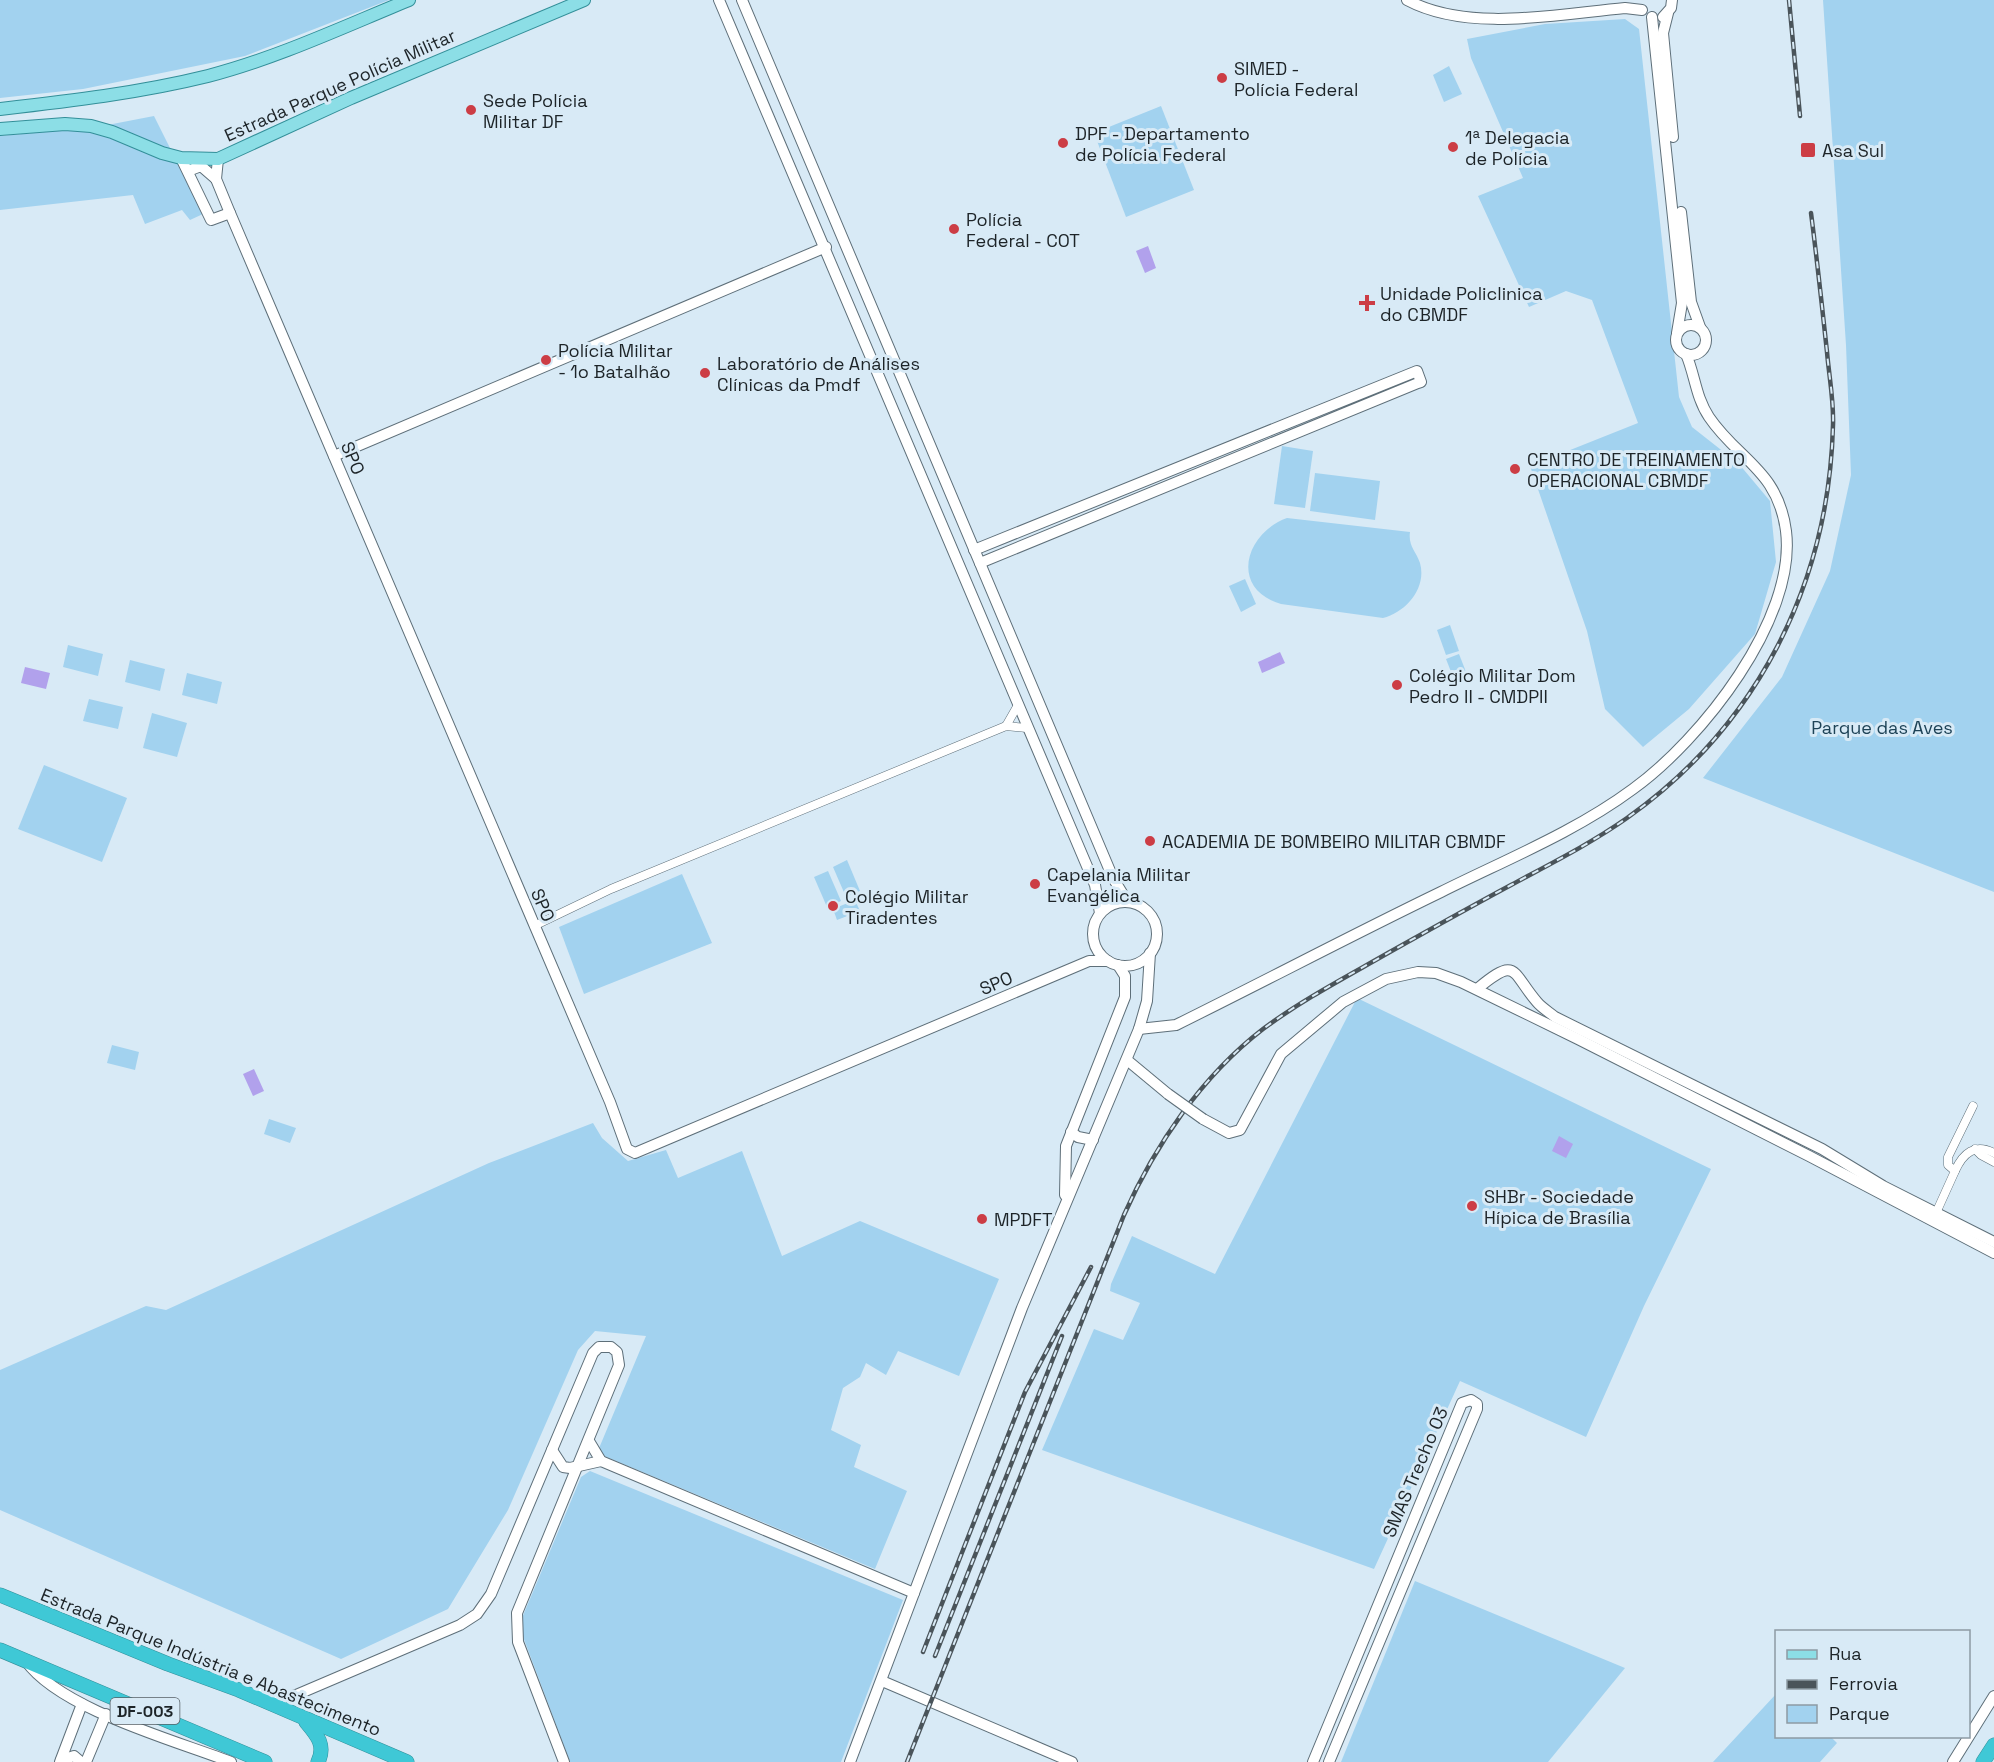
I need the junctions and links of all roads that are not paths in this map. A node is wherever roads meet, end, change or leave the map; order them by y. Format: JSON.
{"nodes":[{"id":1,"x":409,"y":0,"type":"edge"},
{"id":2,"x":582,"y":0,"type":"edge"},
{"id":3,"x":719,"y":0,"type":"edge"},
{"id":4,"x":742,"y":0,"type":"edge"},
{"id":5,"x":1407,"y":0,"type":"edge"},
{"id":6,"x":1672,"y":0,"type":"edge"},
{"id":7,"x":1640,"y":3,"type":"edge"},
{"id":8,"x":1668,"y":13,"type":"junction"},
{"id":9,"x":1652,"y":17,"type":"junction"},
{"id":10,"x":0,"y":109,"type":"edge"},
{"id":11,"x":793,"y":120,"type":"junction"},
{"id":12,"x":775,"y":128,"type":"junction"},
{"id":13,"x":0,"y":129,"type":"edge"},
{"id":14,"x":181,"y":158,"type":"junction"},
{"id":15,"x":218,"y":159,"type":"junction"},
{"id":16,"x":188,"y":171,"type":"junction"},
{"id":17,"x":216,"y":178,"type":"junction"},
{"id":18,"x":822,"y":189,"type":"junction"},
{"id":19,"x":804,"y":198,"type":"junction"},
{"id":20,"x":230,"y":213,"type":"junction"},
{"id":21,"x":826,"y":247,"type":"junction"},
{"id":22,"x":880,"y":327,"type":"junction"},
{"id":23,"x":1700,"y":327,"type":"junction"},
{"id":24,"x":862,"y":333,"type":"junction"},
{"id":25,"x":1677,"y":333,"type":"junction"},
{"id":26,"x":1699,"y":353,"type":"junction"},
{"id":27,"x":1686,"y":354,"type":"junction"},
{"id":28,"x":1694,"y":374,"type":"junction"},
{"id":29,"x":1402,"y":384,"type":"dead end"},
{"id":30,"x":334,"y":456,"type":"junction"},
{"id":31,"x":1200,"y":466,"type":"junction"},
{"id":32,"x":945,"y":482,"type":"junction"},
{"id":33,"x":928,"y":490,"type":"junction"},
{"id":34,"x":1105,"y":499,"type":"junction"},
{"id":35,"x":1109,"y":511,"type":"junction"},
{"id":36,"x":1025,"y":531,"type":"junction"},
{"id":37,"x":1035,"y":541,"type":"junction"},
{"id":38,"x":974,"y":550,"type":"junction"},
{"id":39,"x":980,"y":563,"type":"junction"},
{"id":40,"x":985,"y":577,"type":"junction"},
{"id":41,"x":966,"y":585,"type":"junction"},
{"id":42,"x":1018,"y":705,"type":"junction"},
{"id":43,"x":1006,"y":726,"type":"junction"},
{"id":44,"x":1027,"y":728,"type":"junction"},
{"id":45,"x":1071,"y":777,"type":"junction"},
{"id":46,"x":1052,"y":784,"type":"junction"},
{"id":47,"x":1127,"y":901,"type":"junction"},
{"id":48,"x":1100,"y":913,"type":"junction"},
{"id":49,"x":534,"y":926,"type":"junction"},
{"id":50,"x":1096,"y":948,"type":"junction"},
{"id":51,"x":1150,"y":953,"type":"junction"},
{"id":52,"x":1089,"y":961,"type":"junction"},
{"id":53,"x":1113,"y":963,"type":"junction"},
{"id":54,"x":1490,"y":978,"type":"junction"},
{"id":55,"x":1527,"y":988,"type":"junction"},
{"id":56,"x":1477,"y":989,"type":"junction"},
{"id":57,"x":1495,"y":998,"type":"junction"},
{"id":58,"x":1511,"y":1006,"type":"junction"},
{"id":59,"x":1139,"y":1029,"type":"junction"},
{"id":60,"x":1127,"y":1060,"type":"junction"},
{"id":61,"x":1973,"y":1106,"type":"dead end"},
{"id":62,"x":1071,"y":1132,"type":"junction"},
{"id":63,"x":1093,"y":1140,"type":"junction"},
{"id":64,"x":1975,"y":1149,"type":"junction"},
{"id":65,"x":1994,"y":1153,"type":"edge"},
{"id":66,"x":1994,"y":1162,"type":"edge"},
{"id":67,"x":1955,"y":1171,"type":"junction"},
{"id":68,"x":1065,"y":1202,"type":"junction"},
{"id":69,"x":1936,"y":1213,"type":"junction"},
{"id":70,"x":1994,"y":1242,"type":"edge"},
{"id":71,"x":1994,"y":1253,"type":"edge"},
{"id":72,"x":589,"y":1441,"type":"junction"},
{"id":73,"x":552,"y":1450,"type":"junction"},
{"id":74,"x":601,"y":1461,"type":"junction"},
{"id":75,"x":578,"y":1467,"type":"junction"},
{"id":76,"x":914,"y":1593,"type":"junction"},
{"id":77,"x":0,"y":1594,"type":"edge"},
{"id":78,"x":1,"y":1651,"type":"edge"},
{"id":79,"x":26,"y":1661,"type":"junction"},
{"id":80,"x":882,"y":1681,"type":"junction"},
{"id":81,"x":239,"y":1690,"type":"junction"},
{"id":82,"x":1994,"y":1696,"type":"edge"},
{"id":83,"x":82,"y":1704,"type":"junction"},
{"id":84,"x":106,"y":1714,"type":"junction"},
{"id":85,"x":304,"y":1719,"type":"junction"},
{"id":86,"x":1327,"y":1728,"type":"junction"},
{"id":87,"x":1341,"y":1734,"type":"junction"},
{"id":88,"x":1970,"y":1735,"type":"edge"},
{"id":89,"x":1968,"y":1738,"type":"edge"},
{"id":90,"x":1994,"y":1745,"type":"edge"},
{"id":91,"x":61,"y":1761,"type":"edge"},
{"id":92,"x":81,"y":1762,"type":"edge"},
{"id":93,"x":87,"y":1762,"type":"edge"},
{"id":94,"x":231,"y":1762,"type":"edge"},
{"id":95,"x":265,"y":1762,"type":"edge"},
{"id":96,"x":318,"y":1762,"type":"edge"},
{"id":97,"x":407,"y":1762,"type":"edge"},
{"id":98,"x":564,"y":1762,"type":"edge"},
{"id":99,"x":850,"y":1762,"type":"edge"},
{"id":100,"x":1072,"y":1762,"type":"edge"},
{"id":101,"x":1313,"y":1762,"type":"edge"},
{"id":102,"x":1329,"y":1762,"type":"edge"},
{"id":103,"x":1953,"y":1762,"type":"edge"},
{"id":104,"x":1983,"y":1762,"type":"edge"}],
"edges":[{"from":1,"to":10,"type":"main road"},
{"from":2,"to":15,"type":"main road","name":"Estrada Parque Polícia Militar"},
{"from":3,"to":12,"type":"street"},
{"from":4,"to":11,"type":"street"},
{"from":5,"to":7,"type":"street"},
{"from":6,"to":8,"type":"street"},
{"from":7,"to":9,"type":"street"},
{"from":8,"to":9,"type":"street"},
{"from":8,"to":23,"type":"street"},
{"from":9,"to":25,"type":"street"},
{"from":11,"to":12,"type":"street"},
{"from":11,"to":18,"type":"street"},
{"from":12,"to":19,"type":"street"},
{"from":13,"to":14,"type":"main road","name":"Estrada Parque Polícia Militar"},
{"from":14,"to":15,"type":"main road","name":"Estrada Parque Polícia Militar"},
{"from":14,"to":16,"type":"street"},
{"from":15,"to":17,"type":"street","name":"SPO"},
{"from":16,"to":17,"type":"street"},
{"from":16,"to":20,"type":"street"},
{"from":17,"to":20,"type":"street","name":"SPO"},
{"from":18,"to":19,"type":"street"},
{"from":18,"to":22,"type":"street"},
{"from":19,"to":21,"type":"street"},
{"from":20,"to":30,"type":"street","name":"SPO"},
{"from":21,"to":24,"type":"street"},
{"from":21,"to":30,"type":"street"},
{"from":22,"to":24,"type":"street"},
{"from":22,"to":32,"type":"street"},
{"from":23,"to":25,"type":"street"},
{"from":23,"to":26,"type":"street"},
{"from":24,"to":33,"type":"street"},
{"from":25,"to":27,"type":"street"},
{"from":26,"to":27,"type":"street"},
{"from":26,"to":28,"type":"street"},
{"from":27,"to":28,"type":"street"},
{"from":28,"to":59,"type":"street"},
{"from":29,"to":31,"type":"street"},
{"from":30,"to":49,"type":"street","name":"SPO"},
{"from":31,"to":34,"type":"street"},
{"from":31,"to":35,"type":"street"},
{"from":32,"to":33,"type":"street"},
{"from":32,"to":38,"type":"street"},
{"from":33,"to":41,"type":"street"},
{"from":34,"to":35,"type":"street"},
{"from":34,"to":36,"type":"street"},
{"from":35,"to":37,"type":"street"},
{"from":36,"to":37,"type":"street"},
{"from":36,"to":38,"type":"street"},
{"from":37,"to":39,"type":"street"},
{"from":38,"to":39,"type":"street"},
{"from":39,"to":40,"type":"street"},
{"from":40,"to":41,"type":"street"},
{"from":40,"to":45,"type":"street"},
{"from":41,"to":42,"type":"street"},
{"from":42,"to":43,"type":"street"},
{"from":42,"to":44,"type":"street"},
{"from":43,"to":44,"type":"street"},
{"from":43,"to":49,"type":"street"},
{"from":44,"to":46,"type":"street"},
{"from":45,"to":46,"type":"street"},
{"from":45,"to":47,"type":"street"},
{"from":46,"to":48,"type":"street"},
{"from":47,"to":48,"type":"street"},
{"from":47,"to":51,"type":"street"},
{"from":48,"to":50,"type":"street"},
{"from":49,"to":52,"type":"street","name":"SPO"},
{"from":50,"to":52,"type":"street"},
{"from":50,"to":53,"type":"street"},
{"from":51,"to":53,"type":"street"},
{"from":51,"to":59,"type":"street"},
{"from":52,"to":53,"type":"street","name":"SPO"},
{"from":53,"to":62,"type":"street"},
{"from":54,"to":55,"type":"street"},
{"from":54,"to":56,"type":"street"},
{"from":54,"to":57,"type":"street"},
{"from":55,"to":58,"type":"street"},
{"from":55,"to":69,"type":"street"},
{"from":56,"to":57,"type":"street"},
{"from":56,"to":60,"type":"street","bridge":true},
{"from":57,"to":58,"type":"street"},
{"from":58,"to":71,"type":"street"},
{"from":59,"to":60,"type":"street"},
{"from":60,"to":63,"type":"street"},
{"from":61,"to":67,"type":"street"},
{"from":62,"to":63,"type":"street"},
{"from":62,"to":68,"type":"street"},
{"from":63,"to":68,"type":"street"},
{"from":64,"to":65,"type":"street"},
{"from":64,"to":66,"type":"street"},
{"from":64,"to":67,"type":"street"},
{"from":67,"to":69,"type":"street"},
{"from":68,"to":76,"type":"street"},
{"from":69,"to":70,"type":"street"},
{"from":72,"to":73,"type":"street"},
{"from":72,"to":74,"type":"street"},
{"from":72,"to":75,"type":"street"},
{"from":73,"to":75,"type":"street"},
{"from":73,"to":81,"type":"street"},
{"from":74,"to":75,"type":"street"},
{"from":74,"to":76,"type":"street"},
{"from":75,"to":98,"type":"street"},
{"from":76,"to":80,"type":"street"},
{"from":77,"to":81,"type":"highway","name":"Estrada Parque Indústria e Abastecimento"},
{"from":78,"to":79,"type":"highway","number":"DF-003"},
{"from":79,"to":83,"type":"street"},
{"from":79,"to":95,"type":"highway","number":"DF-003"},
{"from":80,"to":99,"type":"street"},
{"from":80,"to":100,"type":"street"},
{"from":81,"to":85,"type":"highway","name":"Estrada Parque Indústria e Abastecimento"},
{"from":82,"to":88,"type":"street"},
{"from":83,"to":84,"type":"street"},
{"from":83,"to":91,"type":"street"},
{"from":84,"to":93,"type":"street"},
{"from":84,"to":94,"type":"street"},
{"from":85,"to":96,"type":"highway"},
{"from":85,"to":97,"type":"highway","name":"Estrada Parque Indústria e Abastecimento"},
{"from":86,"to":87,"type":"street"},
{"from":86,"to":87,"type":"street","name":"SMAS Trecho 03"},
{"from":86,"to":101,"type":"street","name":"SMAS Trecho 03"},
{"from":87,"to":102,"type":"street","name":"SMAS Trecho 03"},
{"from":89,"to":103,"type":"street"},
{"from":90,"to":104,"type":"highway"},
{"from":91,"to":92,"type":"street"}]}
